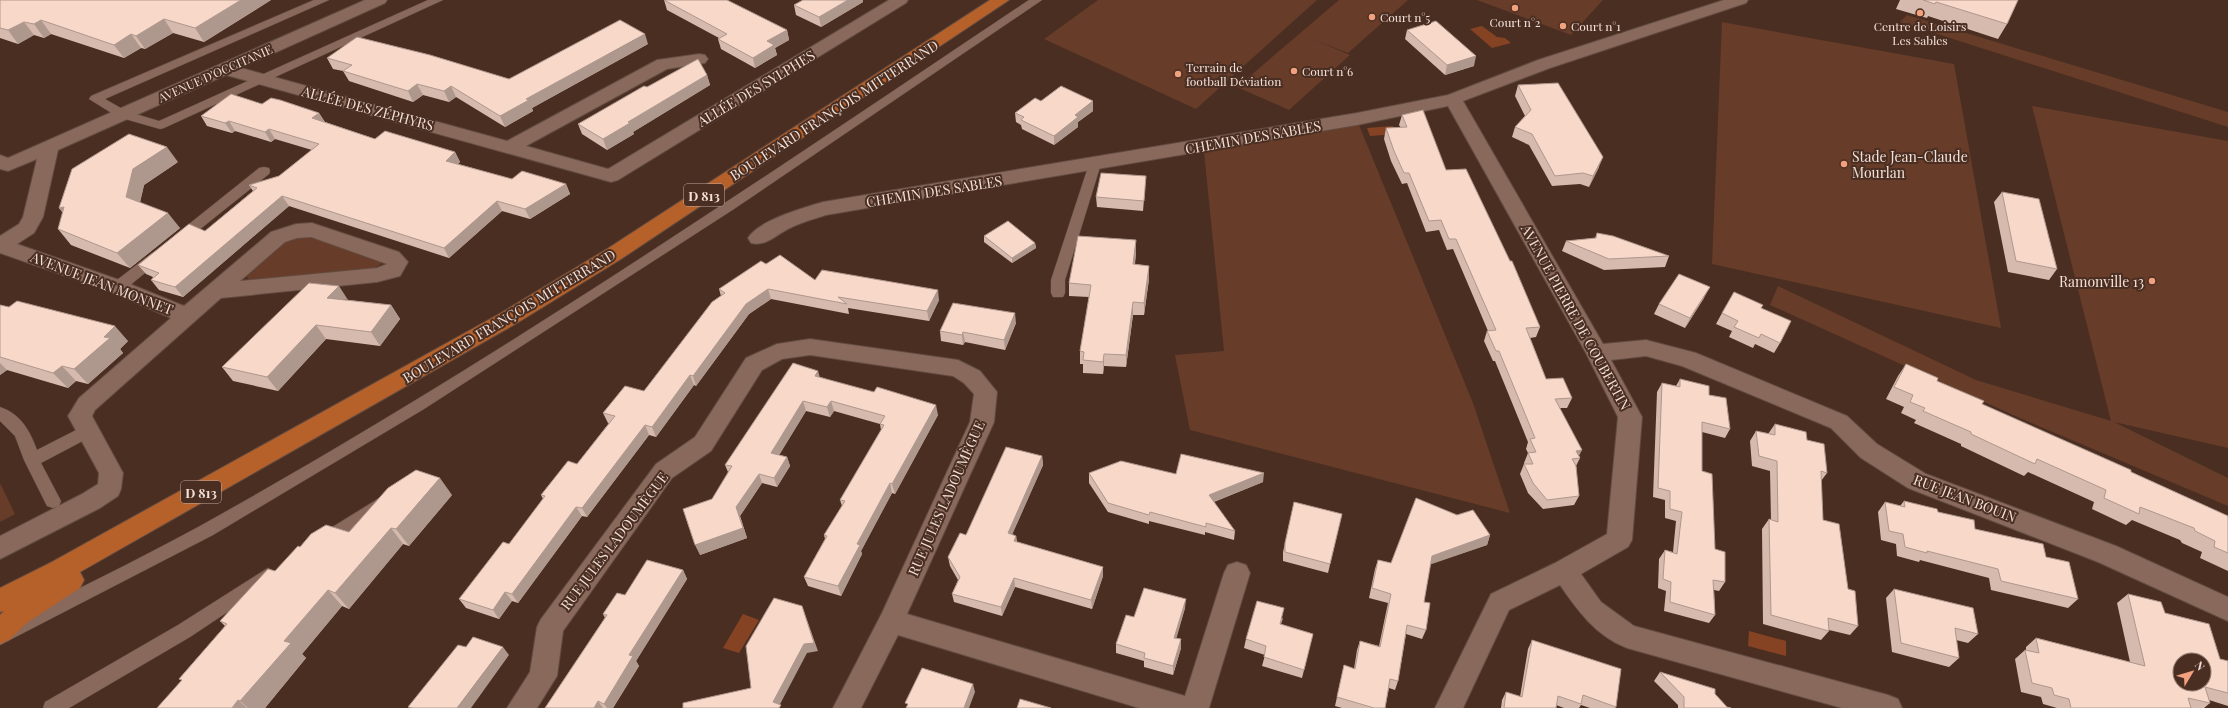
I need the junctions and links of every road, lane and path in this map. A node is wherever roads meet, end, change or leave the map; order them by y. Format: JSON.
{"nodes":[{"id":1,"x":323,"y":0,"type":"edge"},
{"id":2,"x":379,"y":0,"type":"edge"},
{"id":3,"x":437,"y":0,"type":"edge"},
{"id":4,"x":900,"y":0,"type":"edge"},
{"id":5,"x":1001,"y":0,"type":"edge"},
{"id":6,"x":1036,"y":0,"type":"edge"},
{"id":7,"x":1740,"y":0,"type":"edge"},
{"id":8,"x":699,"y":58,"type":"edge"},
{"id":9,"x":225,"y":69,"type":"junction"},
{"id":10,"x":263,"y":79,"type":"junction"},
{"id":11,"x":1453,"y":99,"type":"junction"},
{"id":12,"x":122,"y":114,"type":"junction"},
{"id":13,"x":50,"y":145,"type":"junction"},
{"id":14,"x":511,"y":147,"type":"junction"},
{"id":15,"x":0,"y":162,"type":"edge"},
{"id":16,"x":1095,"y":164,"type":"junction"},
{"id":17,"x":264,"y":171,"type":"dead end"},
{"id":18,"x":611,"y":176,"type":"joint"},
{"id":19,"x":758,"y":238,"type":"dead end"},
{"id":20,"x":0,"y":246,"type":"edge"},
{"id":21,"x":118,"y":287,"type":"junction"},
{"id":22,"x":215,"y":291,"type":"junction"},
{"id":23,"x":1058,"y":294,"type":"dead end"},
{"id":24,"x":187,"y":316,"type":"junction"},
{"id":25,"x":1597,"y":353,"type":"junction"},
{"id":26,"x":400,"y":380,"type":"junction"},
{"id":27,"x":0,"y":413,"type":"edge"},
{"id":28,"x":88,"y":431,"type":"junction"},
{"id":29,"x":32,"y":460,"type":"junction"},
{"id":30,"x":393,"y":496,"type":"edge"},
{"id":31,"x":53,"y":501,"type":"dead end"},
{"id":32,"x":0,"y":548,"type":"edge"},
{"id":33,"x":308,"y":551,"type":"edge"},
{"id":34,"x":282,"y":568,"type":"edge"},
{"id":35,"x":1564,"y":572,"type":"junction"},
{"id":36,"x":1237,"y":573,"type":"dead end"},
{"id":37,"x":0,"y":601,"type":"edge"},
{"id":38,"x":2228,"y":609,"type":"edge"},
{"id":39,"x":891,"y":621,"type":"junction"},
{"id":40,"x":0,"y":632,"type":"edge"},
{"id":41,"x":0,"y":636,"type":"edge"},
{"id":42,"x":1146,"y":703,"type":"edge"},
{"id":43,"x":52,"y":708,"type":"edge"},
{"id":44,"x":521,"y":708,"type":"edge"},
{"id":45,"x":847,"y":708,"type":"edge"},
{"id":46,"x":1182,"y":708,"type":"edge"},
{"id":47,"x":1195,"y":708,"type":"edge"},
{"id":48,"x":1449,"y":708,"type":"edge"},
{"id":49,"x":1888,"y":708,"type":"edge"}],
"edges":[{"from":1,"to":12,"type":"lane"},
{"from":2,"to":9,"type":"street","name":"AVENUE D'OCCITANIE"},
{"from":3,"to":10,"type":"lane"},
{"from":4,"to":18,"type":"street","name":"ALLÉE DES SYLPHES"},
{"from":5,"to":26,"type":"main road","name":"BOULEVARD FRANÇOIS MITTERRAND","number":"D 813"},
{"from":6,"to":41,"type":"lane"},
{"from":7,"to":11,"type":"street","name":"CHEMIN DES SABLES"},
{"from":8,"to":14,"type":"street"},
{"from":9,"to":10,"type":"street","name":"ALLÉE DES ZÉPHYRS"},
{"from":9,"to":12,"type":"street","name":"AVENUE D'OCCITANIE"},
{"from":10,"to":12,"type":"lane"},
{"from":10,"to":14,"type":"street","name":"ALLÉE DES ZÉPHYRS"},
{"from":11,"to":16,"type":"street","name":"CHEMIN DES SABLES"},
{"from":11,"to":25,"type":"street","name":"AVENUE PIERRE DE COUBERTIN"},
{"from":12,"to":13,"type":"street","name":"AVENUE D'OCCITANIE"},
{"from":13,"to":15,"type":"street","name":"AVENUE D'OCCITANIE"},
{"from":13,"to":20,"type":"street"},
{"from":14,"to":18,"type":"street","name":"ALLÉE DES ZÉPHYRS"},
{"from":16,"to":19,"type":"street","name":"CHEMIN DES SABLES"},
{"from":16,"to":23,"type":"lane"},
{"from":17,"to":21,"type":"lane"},
{"from":20,"to":21,"type":"street","name":"AVENUE JEAN MONNET"},
{"from":21,"to":24,"type":"street","name":"AVENUE JEAN MONNET"},
{"from":22,"to":22,"type":"street"},
{"from":22,"to":24,"type":"street"},
{"from":24,"to":28,"type":"street","name":"AVENUE JEAN MONNET"},
{"from":25,"to":35,"type":"street","name":"AVENUE PIERRE DE COUBERTIN"},
{"from":25,"to":38,"type":"street","name":"RUE JEAN BOUIN"},
{"from":26,"to":37,"type":"main road","name":"BOULEVARD FRANÇOIS MITTERRAND","number":"D 813"},
{"from":26,"to":40,"type":"main road"},
{"from":27,"to":29,"type":"lane"},
{"from":28,"to":29,"type":"lane"},
{"from":28,"to":32,"type":"street","name":"AVENUE JEAN MONNET"},
{"from":29,"to":31,"type":"lane"},
{"from":30,"to":33,"type":"lane"},
{"from":34,"to":43,"type":"lane"},
{"from":35,"to":48,"type":"street","name":"AVENUE PIERRE DE COUBERTIN"},
{"from":35,"to":49,"type":"street"},
{"from":36,"to":47,"type":"street"},
{"from":39,"to":42,"type":"street"},
{"from":39,"to":44,"type":"street","name":"RUE JULES LADOUMÈGUE"},
{"from":39,"to":45,"type":"street","name":"RUE JULES LADOUMÈGUE"},
{"from":42,"to":46,"type":"street"}]}
